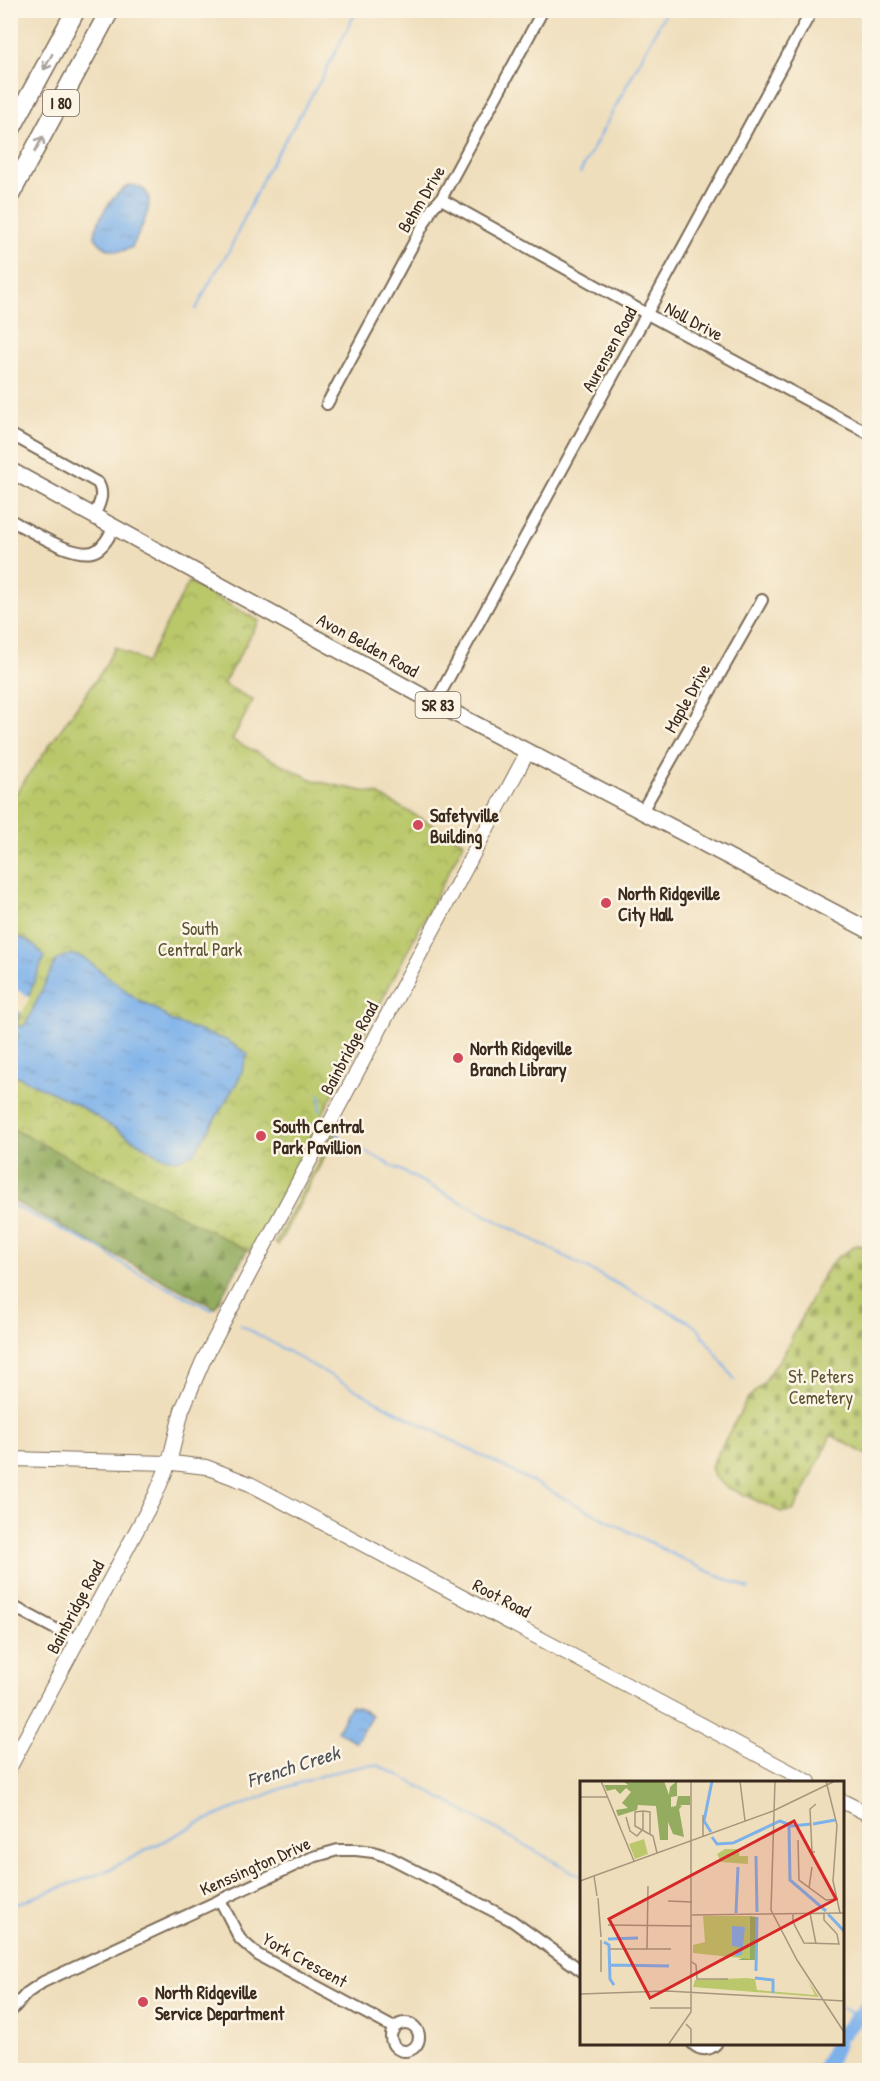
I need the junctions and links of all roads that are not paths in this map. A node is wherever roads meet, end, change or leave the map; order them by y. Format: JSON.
{"nodes":[{"id":1,"x":76,"y":10,"type":"edge"},
{"id":2,"x":110,"y":10,"type":"edge"},
{"id":3,"x":543,"y":10,"type":"edge"},
{"id":4,"x":812,"y":10,"type":"edge"},
{"id":5,"x":10,"y":131,"type":"edge"},
{"id":6,"x":10,"y":195,"type":"edge"},
{"id":7,"x":441,"y":200,"type":"junction"},
{"id":8,"x":647,"y":314,"type":"junction"},
{"id":9,"x":327,"y":404,"type":"dead end"},
{"id":10,"x":10,"y":434,"type":"edge"},
{"id":11,"x":870,"y":434,"type":"edge"},
{"id":12,"x":10,"y":470,"type":"edge"},
{"id":13,"x":94,"y":516,"type":"junction"},
{"id":14,"x":10,"y":520,"type":"edge"},
{"id":15,"x":114,"y":527,"type":"junction"},
{"id":16,"x":762,"y":600,"type":"dead end"},
{"id":17,"x":435,"y":704,"type":"junction"},
{"id":18,"x":527,"y":753,"type":"junction"},
{"id":19,"x":641,"y":813,"type":"junction"},
{"id":20,"x":870,"y":932,"type":"edge"},
{"id":21,"x":10,"y":1459,"type":"edge"},
{"id":22,"x":171,"y":1463,"type":"junction"},
{"id":23,"x":10,"y":1605,"type":"edge"},
{"id":24,"x":78,"y":1641,"type":"junction"},
{"id":25,"x":10,"y":1767,"type":"edge"},
{"id":26,"x":807,"y":1781,"type":"edge"},
{"id":27,"x":844,"y":1802,"type":"edge"},
{"id":28,"x":870,"y":1815,"type":"edge"},
{"id":29,"x":220,"y":1900,"type":"junction"},
{"id":30,"x":580,"y":1970,"type":"edge"},
{"id":31,"x":10,"y":2012,"type":"edge"},
{"id":32,"x":394,"y":2028,"type":"dead end"},
{"id":33,"x":695,"y":2045,"type":"edge"},
{"id":34,"x":714,"y":2045,"type":"edge"}],
"edges":[{"from":1,"to":5,"type":"highway","number":"I 80","one_way":true},
{"from":6,"to":2,"type":"highway","number":"I 80","one_way":true},
{"from":3,"to":7,"type":"street","name":"Behm Drive"},
{"from":4,"to":8,"type":"street","name":"Aurensen Road"},
{"from":7,"to":8,"type":"street","name":"Noll Drive"},
{"from":7,"to":9,"type":"street","name":"Behm Drive"},
{"from":8,"to":11,"type":"street","name":"Noll Drive"},
{"from":8,"to":17,"type":"street","name":"Aurensen Road"},
{"from":10,"to":13,"type":"street"},
{"from":12,"to":13,"type":"main road","name":"Avon Belden Road","number":"SR 83"},
{"from":13,"to":15,"type":"main road","name":"Avon Belden Road","number":"SR 83"},
{"from":14,"to":15,"type":"street"},
{"from":15,"to":17,"type":"main road","name":"Avon Belden Road","number":"SR 83"},
{"from":16,"to":19,"type":"street","name":"Maple Drive"},
{"from":17,"to":18,"type":"main road","name":"Avon Belden Road","number":"SR 83"},
{"from":18,"to":19,"type":"main road","name":"Avon Belden Road","number":"SR 83"},
{"from":18,"to":22,"type":"street","name":"Bainbridge Road"},
{"from":19,"to":20,"type":"main road","name":"Avon Belden Road","number":"SR 83"},
{"from":21,"to":22,"type":"street","name":"Root Road"},
{"from":22,"to":24,"type":"street","name":"Bainbridge Road"},
{"from":22,"to":26,"type":"street","name":"Root Road"},
{"from":23,"to":24,"type":"street"},
{"from":24,"to":25,"type":"street","name":"Bainbridge Road"},
{"from":27,"to":28,"type":"street"},
{"from":29,"to":30,"type":"street","name":"Kenssington Drive"},
{"from":29,"to":31,"type":"street","name":"Kenssington Drive"},
{"from":29,"to":32,"type":"street","name":"York Crescent"},
{"from":33,"to":34,"type":"street"}]}
